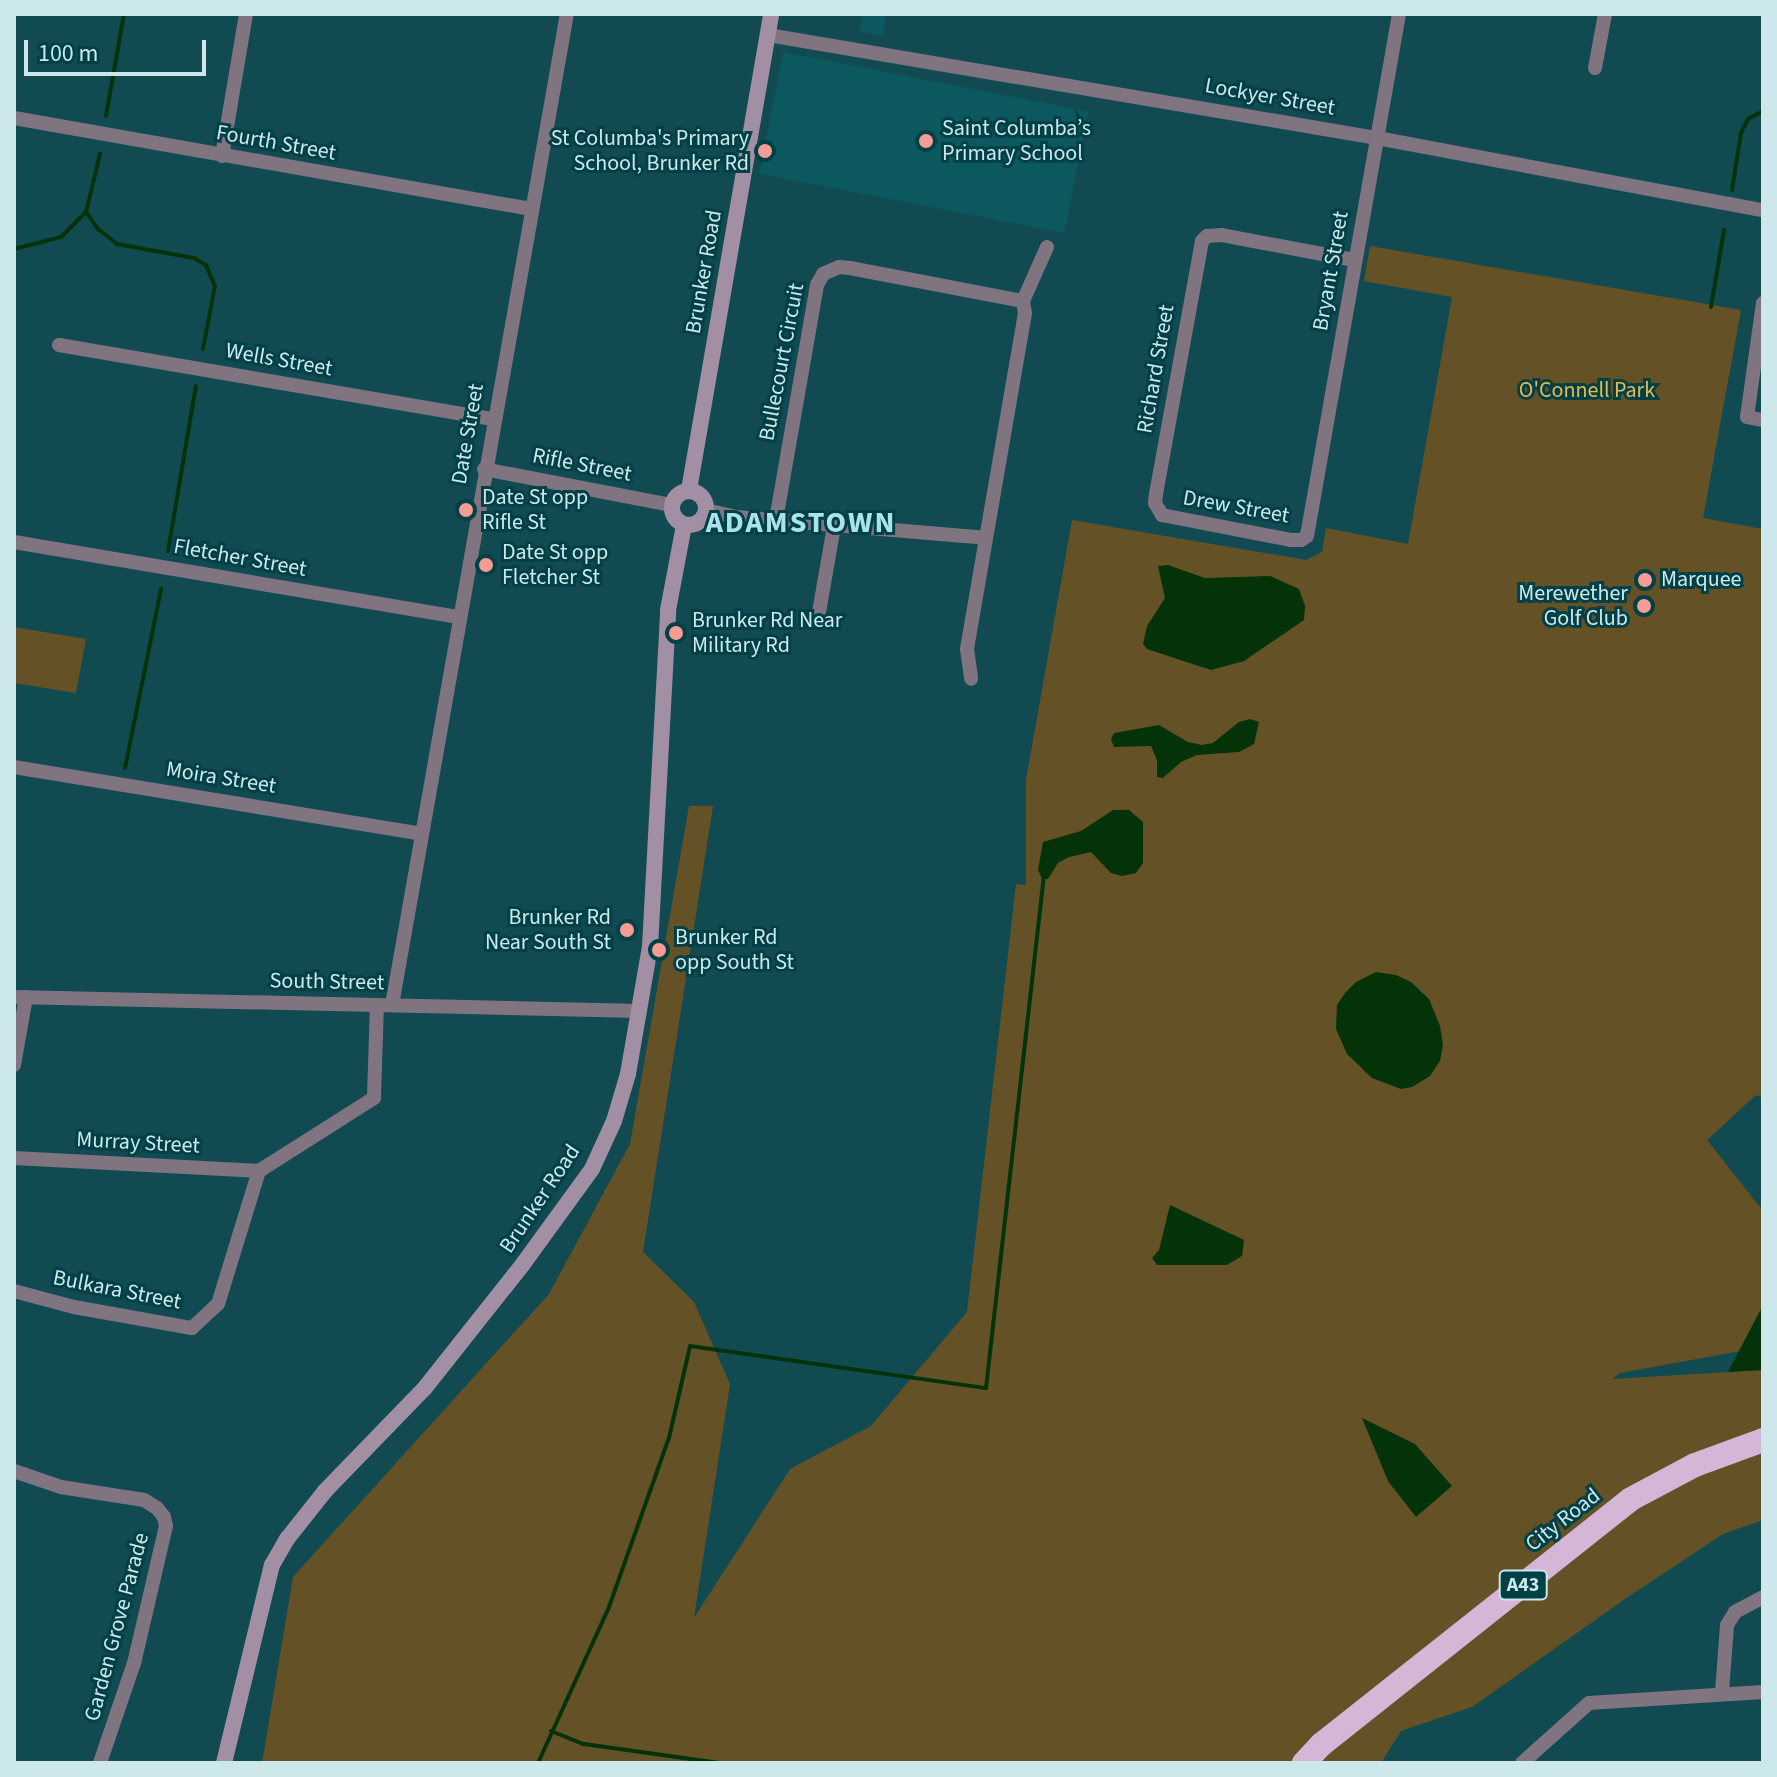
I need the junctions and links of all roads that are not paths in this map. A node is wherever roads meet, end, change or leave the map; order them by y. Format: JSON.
{"nodes":[{"id":1,"x":246,"y":14,"type":"edge"},
{"id":2,"x":567,"y":14,"type":"edge"},
{"id":3,"x":771,"y":14,"type":"edge"},
{"id":4,"x":1399,"y":14,"type":"edge"},
{"id":5,"x":1605,"y":14,"type":"edge"},
{"id":6,"x":768,"y":35,"type":"junction"},
{"id":7,"x":1595,"y":68,"type":"dead end"},
{"id":8,"x":14,"y":118,"type":"edge"},
{"id":9,"x":1377,"y":138,"type":"junction"},
{"id":10,"x":222,"y":156,"type":"junction"},
{"id":11,"x":531,"y":209,"type":"junction"},
{"id":12,"x":1763,"y":210,"type":"edge"},
{"id":13,"x":1047,"y":247,"type":"dead end"},
{"id":14,"x":1354,"y":260,"type":"junction"},
{"id":15,"x":1023,"y":301,"type":"junction"},
{"id":16,"x":1763,"y":303,"type":"edge"},
{"id":17,"x":59,"y":345,"type":"dead end"},
{"id":18,"x":493,"y":419,"type":"junction"},
{"id":19,"x":1763,"y":420,"type":"edge"},
{"id":20,"x":484,"y":469,"type":"junction"},
{"id":21,"x":689,"y":490,"type":"junction"},
{"id":22,"x":671,"y":505,"type":"junction"},
{"id":23,"x":706,"y":510,"type":"junction"},
{"id":24,"x":1158,"y":511,"type":"joint"},
{"id":25,"x":776,"y":520,"type":"junction"},
{"id":26,"x":684,"y":525,"type":"junction"},
{"id":27,"x":834,"y":526,"type":"junction"},
{"id":28,"x":1307,"y":536,"type":"joint"},
{"id":29,"x":985,"y":538,"type":"junction"},
{"id":30,"x":14,"y":542,"type":"edge"},
{"id":31,"x":459,"y":617,"type":"junction"},
{"id":32,"x":818,"y":618,"type":"dead end"},
{"id":33,"x":971,"y":679,"type":"dead end"},
{"id":34,"x":14,"y":767,"type":"edge"},
{"id":35,"x":421,"y":834,"type":"junction"},
{"id":36,"x":20,"y":997,"type":"edge"},
{"id":37,"x":385,"y":1005,"type":"junction"},
{"id":38,"x":640,"y":1011,"type":"junction"},
{"id":39,"x":14,"y":1065,"type":"edge"},
{"id":40,"x":14,"y":1158,"type":"edge"},
{"id":41,"x":259,"y":1171,"type":"junction"},
{"id":42,"x":14,"y":1291,"type":"edge"},
{"id":43,"x":1763,"y":1440,"type":"edge"},
{"id":44,"x":14,"y":1471,"type":"edge"},
{"id":45,"x":1763,"y":1597,"type":"edge"},
{"id":46,"x":1722,"y":1692,"type":"junction"},
{"id":47,"x":1763,"y":1692,"type":"edge"},
{"id":48,"x":100,"y":1763,"type":"edge"},
{"id":49,"x":224,"y":1763,"type":"edge"},
{"id":50,"x":1304,"y":1763,"type":"edge"},
{"id":51,"x":1522,"y":1763,"type":"edge"}],
"edges":[{"from":1,"to":10,"type":"street"},
{"from":2,"to":11,"type":"street","name":"Date Street"},
{"from":3,"to":6,"type":"main road","name":"Brunker Road"},
{"from":4,"to":9,"type":"street","name":"Bryant Street"},
{"from":5,"to":7,"type":"street"},
{"from":6,"to":9,"type":"street","name":"Lockyer Street"},
{"from":6,"to":21,"type":"main road","name":"Brunker Road"},
{"from":8,"to":10,"type":"street","name":"Fourth Street"},
{"from":9,"to":12,"type":"street","name":"Lockyer Street"},
{"from":9,"to":14,"type":"street","name":"Bryant Street"},
{"from":10,"to":11,"type":"street","name":"Fourth Street"},
{"from":11,"to":18,"type":"street","name":"Date Street"},
{"from":13,"to":15,"type":"street"},
{"from":14,"to":24,"type":"street","name":"Richard Street"},
{"from":14,"to":28,"type":"street","name":"Bryant Street"},
{"from":15,"to":25,"type":"street","name":"Bullecourt Circuit"},
{"from":15,"to":29,"type":"street"},
{"from":16,"to":19,"type":"street"},
{"from":17,"to":18,"type":"street","name":"Wells Street"},
{"from":18,"to":20,"type":"street","name":"Date Street"},
{"from":20,"to":22,"type":"street","name":"Rifle Street"},
{"from":20,"to":31,"type":"street","name":"Date Street"},
{"from":21,"to":22,"type":"main road"},
{"from":21,"to":23,"type":"main road"},
{"from":22,"to":26,"type":"main road"},
{"from":23,"to":25,"type":"street"},
{"from":23,"to":26,"type":"main road"},
{"from":24,"to":28,"type":"street","name":"Drew Street"},
{"from":25,"to":27,"type":"street"},
{"from":26,"to":38,"type":"main road","name":"Brunker Road"},
{"from":27,"to":29,"type":"street"},
{"from":27,"to":32,"type":"street"},
{"from":29,"to":33,"type":"street"},
{"from":30,"to":31,"type":"street","name":"Fletcher Street"},
{"from":31,"to":35,"type":"street","name":"Date Street"},
{"from":34,"to":35,"type":"street","name":"Moira Street"},
{"from":35,"to":37,"type":"street","name":"Date Street"},
{"from":36,"to":37,"type":"street","name":"South Street"},
{"from":36,"to":39,"type":"street"},
{"from":37,"to":38,"type":"street","name":"South Street"},
{"from":37,"to":41,"type":"street"},
{"from":38,"to":49,"type":"main road","name":"Brunker Road"},
{"from":40,"to":41,"type":"street","name":"Murray Street"},
{"from":41,"to":42,"type":"street","name":"Bulkara Street"},
{"from":43,"to":50,"type":"highway","name":"City Road","number":"A43"},
{"from":44,"to":48,"type":"street","name":"Garden Grove Parade"},
{"from":45,"to":46,"type":"street"},
{"from":46,"to":47,"type":"street"},
{"from":46,"to":51,"type":"street"}]}
